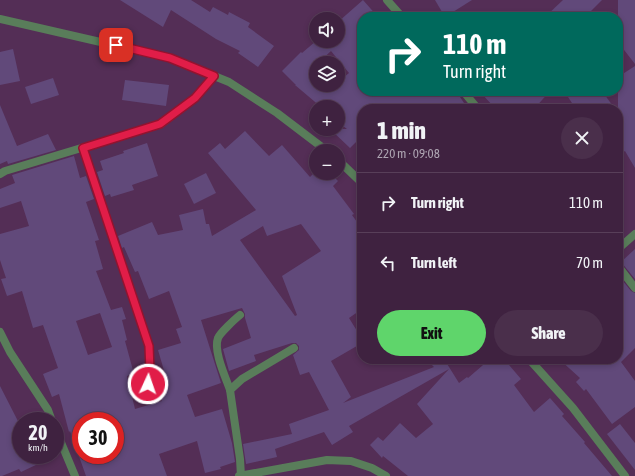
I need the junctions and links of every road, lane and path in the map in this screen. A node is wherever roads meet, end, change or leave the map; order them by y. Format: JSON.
{"nodes":[{"id":1,"x":388,"y":0,"type":"edge"},
{"id":2,"x":398,"y":12,"type":"edge"},
{"id":3,"x":0,"y":19,"type":"edge"},
{"id":4,"x":214,"y":76,"type":"junction"},
{"id":5,"x":467,"y":96,"type":"edge"},
{"id":6,"x":474,"y":104,"type":"edge"},
{"id":7,"x":318,"y":144,"type":"edge"},
{"id":8,"x":83,"y":148,"type":"junction"},
{"id":9,"x":345,"y":167,"type":"edge"},
{"id":10,"x":0,"y":174,"type":"edge"},
{"id":11,"x":357,"y":178,"type":"edge"},
{"id":12,"x":635,"y":234,"type":"edge"},
{"id":13,"x":623,"y":245,"type":"edge"},
{"id":14,"x":623,"y":272,"type":"edge"},
{"id":15,"x":635,"y":288,"type":"edge"},
{"id":16,"x":240,"y":315,"type":"dead end"},
{"id":17,"x":0,"y":332,"type":"edge"},
{"id":18,"x":294,"y":348,"type":"dead end"},
{"id":19,"x":533,"y":364,"type":"edge"},
{"id":20,"x":148,"y":384,"type":"dead end"},
{"id":21,"x":230,"y":390,"type":"junction"},
{"id":22,"x":49,"y":412,"type":"edge"},
{"id":23,"x":64,"y":450,"type":"edge"},
{"id":24,"x":75,"y":476,"type":"edge"},
{"id":25,"x":240,"y":476,"type":"edge"},
{"id":26,"x":386,"y":476,"type":"edge"},
{"id":27,"x":625,"y":476,"type":"edge"}],
"edges":[{"from":1,"to":2,"type":"street"},
{"from":3,"to":4,"type":"street"},
{"from":4,"to":7,"type":"street"},
{"from":4,"to":8,"type":"street"},
{"from":5,"to":6,"type":"street"},
{"from":8,"to":10,"type":"street"},
{"from":8,"to":20,"type":"street"},
{"from":9,"to":11,"type":"street"},
{"from":12,"to":13,"type":"street"},
{"from":14,"to":15,"type":"street"},
{"from":16,"to":21,"type":"street"},
{"from":17,"to":22,"type":"street"},
{"from":18,"to":21,"type":"street"},
{"from":19,"to":27,"type":"street"},
{"from":21,"to":25,"type":"street"},
{"from":23,"to":24,"type":"street"},
{"from":25,"to":26,"type":"street"}]}
